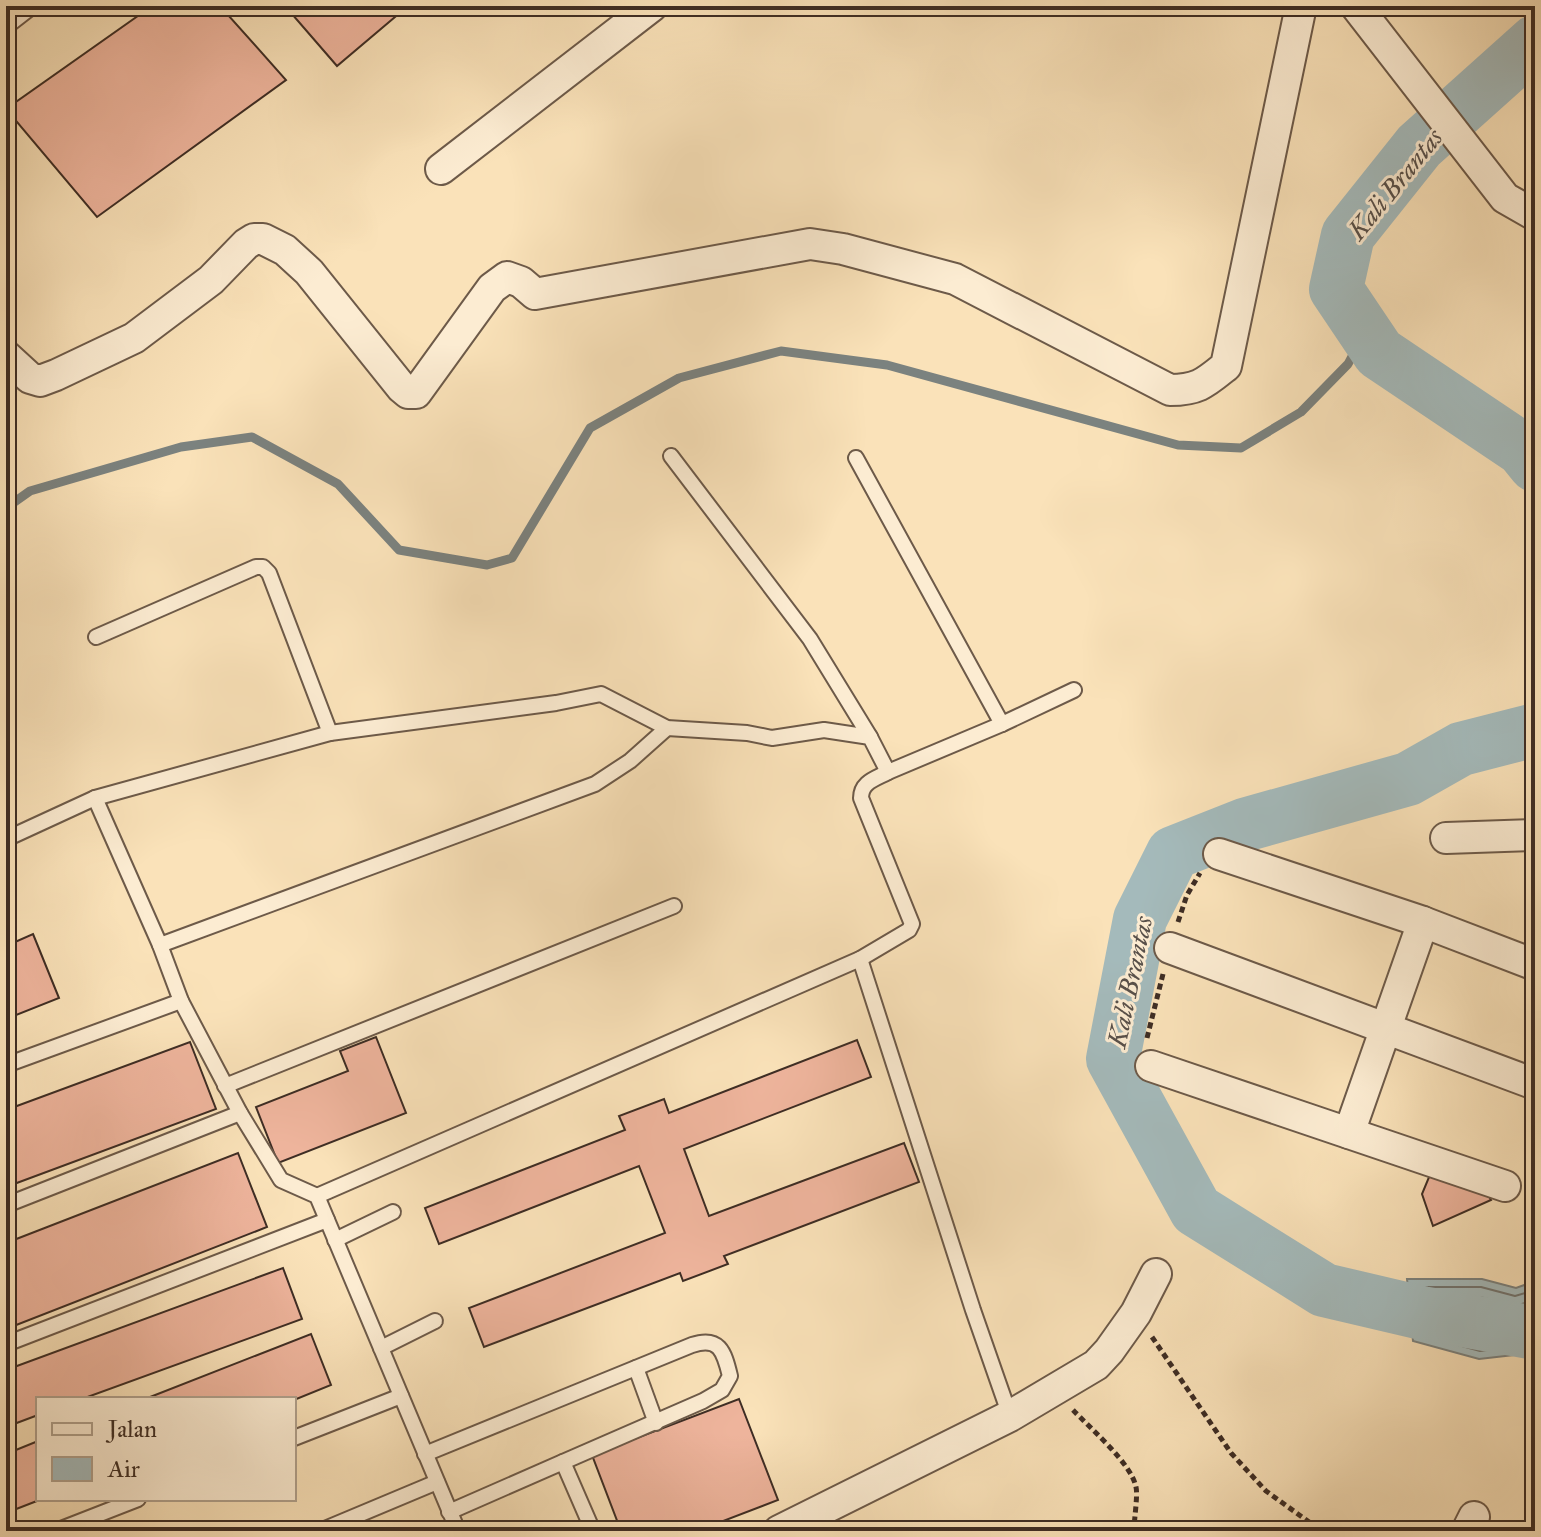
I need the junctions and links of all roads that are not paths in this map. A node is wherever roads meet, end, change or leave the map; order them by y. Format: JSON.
{"nodes":[{"id":1,"x":33,"y":6,"type":"edge"},
{"id":2,"x":652,"y":6,"type":"edge"},
{"id":3,"x":1301,"y":6,"type":"edge"},
{"id":4,"x":1356,"y":6,"type":"edge"},
{"id":5,"x":6,"y":27,"type":"edge"},
{"id":6,"x":441,"y":169,"type":"dead end"},
{"id":7,"x":1535,"y":215,"type":"edge"},
{"id":8,"x":6,"y":356,"type":"edge"},
{"id":9,"x":671,"y":456,"type":"dead end"},
{"id":10,"x":856,"y":458,"type":"dead end"},
{"id":11,"x":96,"y":637,"type":"dead end"},
{"id":12,"x":1074,"y":690,"type":"dead end"},
{"id":13,"x":1002,"y":724,"type":"junction"},
{"id":14,"x":667,"y":728,"type":"junction"},
{"id":15,"x":330,"y":733,"type":"junction"},
{"id":16,"x":870,"y":737,"type":"junction"},
{"id":17,"x":888,"y":772,"type":"junction"},
{"id":18,"x":95,"y":798,"type":"junction"},
{"id":19,"x":1535,"y":835,"type":"edge"},
{"id":20,"x":1446,"y":838,"type":"dead end"},
{"id":21,"x":6,"y":839,"type":"edge"},
{"id":22,"x":1219,"y":854,"type":"dead end"},
{"id":23,"x":674,"y":906,"type":"dead end"},
{"id":24,"x":1423,"y":922,"type":"junction"},
{"id":25,"x":160,"y":945,"type":"junction"},
{"id":26,"x":1170,"y":948,"type":"dead end"},
{"id":27,"x":860,"y":959,"type":"junction"},
{"id":28,"x":1535,"y":965,"type":"edge"},
{"id":29,"x":181,"y":1001,"type":"junction"},
{"id":30,"x":1387,"y":1029,"type":"junction"},
{"id":31,"x":6,"y":1065,"type":"edge"},
{"id":32,"x":1151,"y":1066,"type":"dead end"},
{"id":33,"x":1535,"y":1084,"type":"edge"},
{"id":34,"x":225,"y":1086,"type":"junction"},
{"id":35,"x":240,"y":1113,"type":"junction"},
{"id":36,"x":1349,"y":1133,"type":"junction"},
{"id":37,"x":1505,"y":1186,"type":"dead end"},
{"id":38,"x":317,"y":1196,"type":"junction"},
{"id":39,"x":6,"y":1205,"type":"edge"},
{"id":40,"x":393,"y":1212,"type":"dead end"},
{"id":41,"x":327,"y":1220,"type":"junction"},
{"id":42,"x":335,"y":1240,"type":"junction"},
{"id":43,"x":1156,"y":1274,"type":"dead end"},
{"id":44,"x":435,"y":1321,"type":"dead end"},
{"id":45,"x":6,"y":1344,"type":"edge"},
{"id":46,"x":381,"y":1348,"type":"junction"},
{"id":47,"x":636,"y":1368,"type":"junction"},
{"id":48,"x":401,"y":1396,"type":"junction"},
{"id":49,"x":1010,"y":1416,"type":"junction"},
{"id":50,"x":656,"y":1423,"type":"junction"},
{"id":51,"x":296,"y":1437,"type":"edge"},
{"id":52,"x":425,"y":1454,"type":"junction"},
{"id":53,"x":563,"y":1462,"type":"junction"},
{"id":54,"x":437,"y":1482,"type":"junction"},
{"id":55,"x":133,"y":1501,"type":"edge"},
{"id":56,"x":449,"y":1512,"type":"junction"},
{"id":57,"x":56,"y":1531,"type":"edge"},
{"id":58,"x":320,"y":1531,"type":"edge"},
{"id":59,"x":458,"y":1531,"type":"edge"},
{"id":60,"x":593,"y":1531,"type":"edge"},
{"id":61,"x":779,"y":1531,"type":"edge"}],
"edges":[{"from":1,"to":5,"type":"lane"},
{"from":2,"to":6,"type":"street"},
{"from":3,"to":8,"type":"street"},
{"from":4,"to":7,"type":"street"},
{"from":9,"to":16,"type":"lane"},
{"from":10,"to":13,"type":"lane"},
{"from":11,"to":15,"type":"lane"},
{"from":12,"to":13,"type":"lane"},
{"from":13,"to":17,"type":"lane"},
{"from":14,"to":15,"type":"lane"},
{"from":14,"to":16,"type":"lane"},
{"from":14,"to":25,"type":"lane"},
{"from":15,"to":18,"type":"lane"},
{"from":16,"to":17,"type":"lane"},
{"from":17,"to":27,"type":"lane"},
{"from":18,"to":21,"type":"lane"},
{"from":18,"to":25,"type":"lane"},
{"from":19,"to":20,"type":"street"},
{"from":22,"to":24,"type":"street"},
{"from":23,"to":34,"type":"lane"},
{"from":24,"to":28,"type":"street"},
{"from":24,"to":30,"type":"street"},
{"from":25,"to":29,"type":"lane"},
{"from":26,"to":30,"type":"street"},
{"from":27,"to":38,"type":"lane"},
{"from":27,"to":49,"type":"lane"},
{"from":29,"to":31,"type":"lane"},
{"from":29,"to":34,"type":"lane"},
{"from":30,"to":33,"type":"street"},
{"from":30,"to":36,"type":"street"},
{"from":32,"to":36,"type":"street"},
{"from":34,"to":35,"type":"lane"},
{"from":35,"to":38,"type":"lane"},
{"from":35,"to":39,"type":"lane"},
{"from":36,"to":37,"type":"street"},
{"from":38,"to":41,"type":"lane"},
{"from":40,"to":42,"type":"lane"},
{"from":41,"to":42,"type":"lane"},
{"from":41,"to":45,"type":"lane"},
{"from":42,"to":46,"type":"lane"},
{"from":43,"to":49,"type":"street"},
{"from":44,"to":46,"type":"lane"},
{"from":46,"to":48,"type":"lane"},
{"from":47,"to":50,"type":"lane"},
{"from":47,"to":50,"type":"lane"},
{"from":47,"to":52,"type":"lane"},
{"from":48,"to":51,"type":"lane"},
{"from":48,"to":52,"type":"lane"},
{"from":49,"to":61,"type":"street"},
{"from":50,"to":53,"type":"lane"},
{"from":52,"to":54,"type":"lane"},
{"from":53,"to":56,"type":"lane"},
{"from":53,"to":60,"type":"lane"},
{"from":54,"to":56,"type":"lane"},
{"from":54,"to":58,"type":"lane"},
{"from":55,"to":57,"type":"lane"},
{"from":56,"to":59,"type":"lane"}]}
